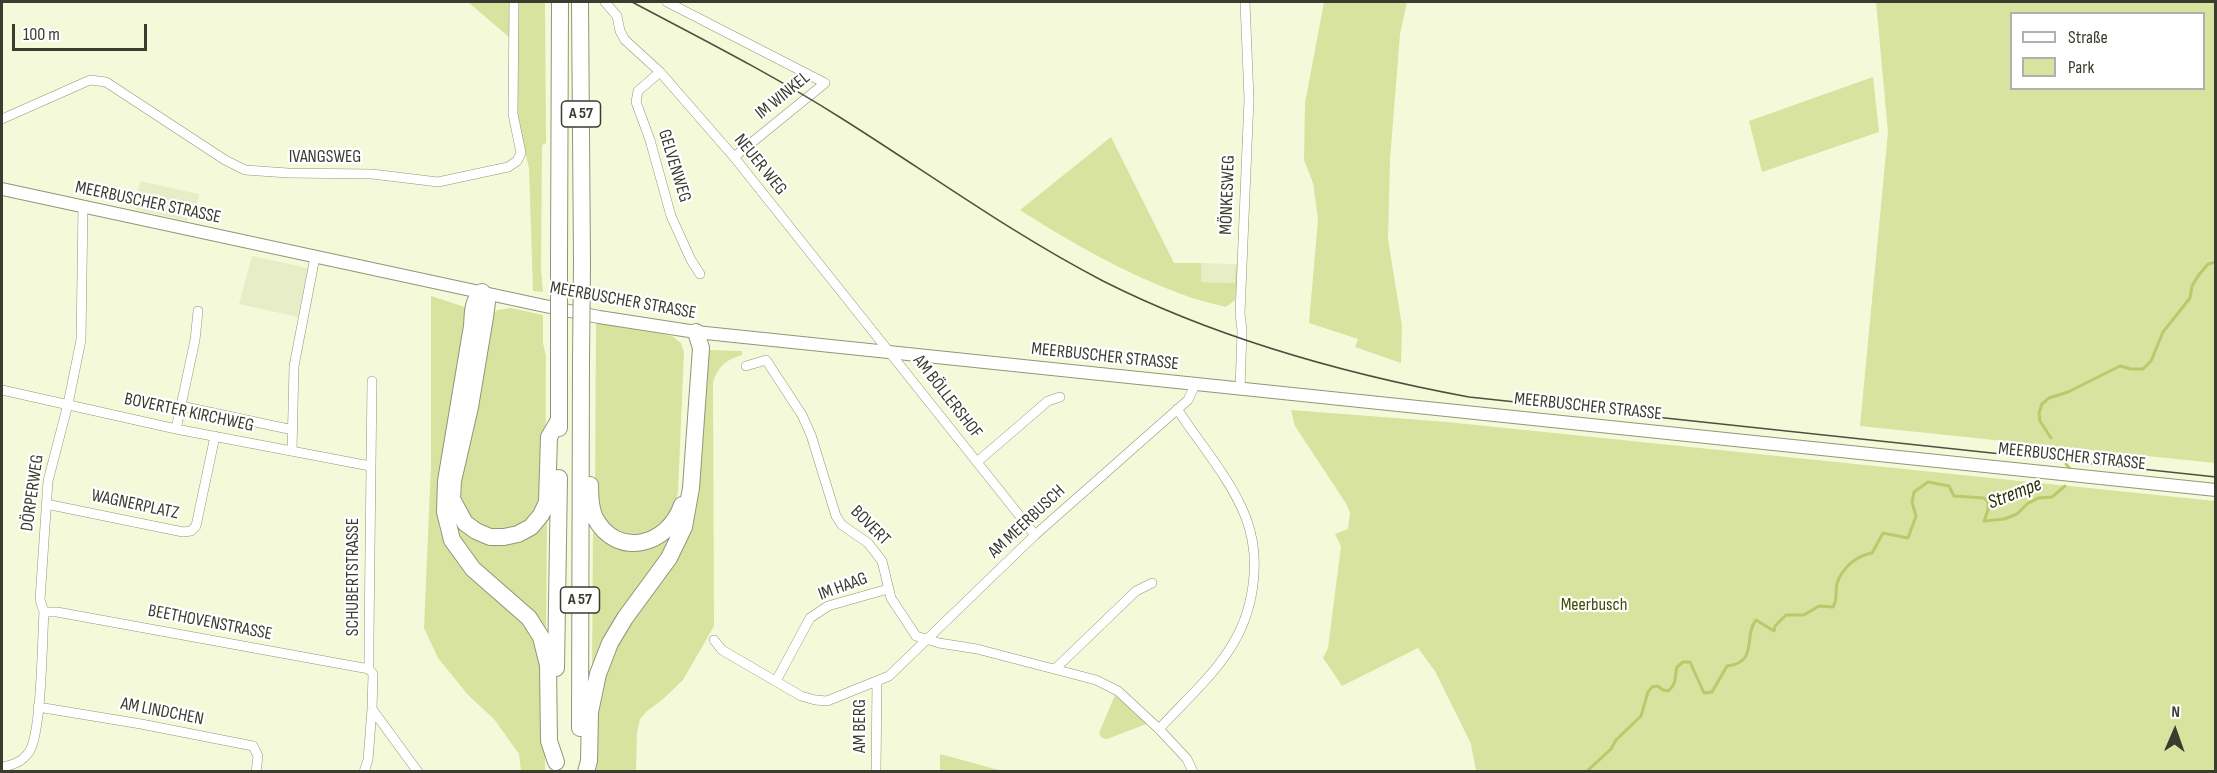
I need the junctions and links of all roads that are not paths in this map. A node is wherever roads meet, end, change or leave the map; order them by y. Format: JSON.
{"nodes":[{"id":1,"x":514,"y":2,"type":"edge"},
{"id":2,"x":605,"y":2,"type":"edge"},
{"id":3,"x":668,"y":2,"type":"edge"},
{"id":4,"x":1245,"y":2,"type":"edge"},
{"id":5,"x":560,"y":5,"type":"edge"},
{"id":6,"x":580,"y":9,"type":"edge"},
{"id":7,"x":660,"y":72,"type":"junction"},
{"id":8,"x":2,"y":119,"type":"edge"},
{"id":9,"x":734,"y":157,"type":"junction"},
{"id":10,"x":2,"y":189,"type":"edge"},
{"id":11,"x":83,"y":207,"type":"junction"},
{"id":12,"x":315,"y":257,"type":"junction"},
{"id":13,"x":700,"y":274,"type":"dead end"},
{"id":14,"x":482,"y":292,"type":"junction"},
{"id":15,"x":198,"y":311,"type":"dead end"},
{"id":16,"x":696,"y":332,"type":"junction"},
{"id":17,"x":890,"y":352,"type":"junction"},
{"id":18,"x":746,"y":366,"type":"dead end"},
{"id":19,"x":372,"y":381,"type":"dead end"},
{"id":20,"x":1195,"y":385,"type":"junction"},
{"id":21,"x":1240,"y":389,"type":"junction"},
{"id":22,"x":2,"y":390,"type":"edge"},
{"id":23,"x":1059,"y":397,"type":"dead end"},
{"id":24,"x":68,"y":404,"type":"junction"},
{"id":25,"x":181,"y":406,"type":"junction"},
{"id":26,"x":1177,"y":409,"type":"junction"},
{"id":27,"x":559,"y":420,"type":"junction"},
{"id":28,"x":581,"y":428,"type":"junction"},
{"id":29,"x":176,"y":429,"type":"junction"},
{"id":30,"x":292,"y":430,"type":"junction"},
{"id":31,"x":215,"y":436,"type":"junction"},
{"id":32,"x":291,"y":451,"type":"junction"},
{"id":33,"x":978,"y":462,"type":"junction"},
{"id":34,"x":370,"y":466,"type":"junction"},
{"id":35,"x":2216,"y":490,"type":"edge"},
{"id":36,"x":46,"y":504,"type":"junction"},
{"id":37,"x":1035,"y":535,"type":"junction"},
{"id":38,"x":1152,"y":583,"type":"dead end"},
{"id":39,"x":888,"y":589,"type":"junction"},
{"id":40,"x":44,"y":612,"type":"junction"},
{"id":41,"x":714,"y":640,"type":"dead end"},
{"id":42,"x":928,"y":640,"type":"junction"},
{"id":43,"x":369,"y":669,"type":"junction"},
{"id":44,"x":1055,"y":669,"type":"junction"},
{"id":45,"x":776,"y":681,"type":"junction"},
{"id":46,"x":877,"y":681,"type":"junction"},
{"id":47,"x":38,"y":707,"type":"junction"},
{"id":48,"x":372,"y":709,"type":"junction"},
{"id":49,"x":1159,"y":729,"type":"junction"},
{"id":50,"x":556,"y":766,"type":"edge"},
{"id":51,"x":2,"y":767,"type":"edge"},
{"id":52,"x":256,"y":771,"type":"edge"},
{"id":53,"x":364,"y":771,"type":"edge"},
{"id":54,"x":418,"y":771,"type":"edge"},
{"id":55,"x":579,"y":771,"type":"edge"},
{"id":56,"x":586,"y":771,"type":"edge"},
{"id":57,"x":876,"y":771,"type":"edge"},
{"id":58,"x":1193,"y":771,"type":"edge"}],
"edges":[{"from":1,"to":8,"type":"street","name":"IVANGSWEG"},
{"from":2,"to":7,"type":"street","name":"NEUER WEG"},
{"from":3,"to":9,"type":"street","name":"IM WINKEL"},
{"from":4,"to":21,"type":"street","name":"MÖNKESWEG"},
{"from":5,"to":27,"type":"highway","number":"A 57","bridge":true},
{"from":6,"to":28,"type":"highway","number":"A 57","bridge":true},
{"from":7,"to":9,"type":"street","name":"NEUER WEG"},
{"from":7,"to":13,"type":"street","name":"GELVENWEG"},
{"from":9,"to":17,"type":"street","name":"NEUER WEG"},
{"from":10,"to":11,"type":"main road","name":"MEERBUSCHER STRASSE"},
{"from":11,"to":12,"type":"main road","name":"MEERBUSCHER STRASSE"},
{"from":11,"to":24,"type":"street","name":"DÖRPERWEG"},
{"from":12,"to":14,"type":"main road","name":"MEERBUSCHER STRASSE"},
{"from":12,"to":30,"type":"street"},
{"from":14,"to":16,"type":"main road","name":"MEERBUSCHER STRASSE"},
{"from":14,"to":27,"type":"highway"},
{"from":14,"to":50,"type":"highway"},
{"from":15,"to":25,"type":"street"},
{"from":16,"to":17,"type":"main road","name":"MEERBUSCHER STRASSE"},
{"from":16,"to":28,"type":"highway"},
{"from":16,"to":56,"type":"highway"},
{"from":17,"to":20,"type":"main road","name":"MEERBUSCHER STRASSE"},
{"from":17,"to":33,"type":"street","name":"AM BÖLLERSHOF"},
{"from":18,"to":39,"type":"street","name":"BOVERT"},
{"from":19,"to":34,"type":"street","name":"SCHUBERTSTRASSE"},
{"from":20,"to":21,"type":"main road","name":"MEERBUSCHER STRASSE"},
{"from":20,"to":26,"type":"street","name":"AM MEERBUSCH"},
{"from":21,"to":35,"type":"main road","name":"MEERBUSCHER STRASSE"},
{"from":22,"to":24,"type":"street","name":"BOVERTER KIRCHWEG"},
{"from":23,"to":33,"type":"street","name":"AM BÖLLERSHOF"},
{"from":24,"to":29,"type":"street","name":"BOVERTER KIRCHWEG"},
{"from":24,"to":36,"type":"street","name":"DÖRPERWEG"},
{"from":25,"to":29,"type":"street"},
{"from":25,"to":30,"type":"street"},
{"from":26,"to":37,"type":"street","name":"AM MEERBUSCH"},
{"from":26,"to":49,"type":"street"},
{"from":27,"to":50,"type":"highway","number":"A 57"},
{"from":28,"to":55,"type":"highway","number":"A 57"},
{"from":29,"to":31,"type":"street","name":"BOVERTER KIRCHWEG"},
{"from":30,"to":32,"type":"street"},
{"from":31,"to":32,"type":"street","name":"BOVERTER KIRCHWEG"},
{"from":31,"to":36,"type":"street","name":"WAGNERPLATZ"},
{"from":32,"to":34,"type":"street","name":"BOVERTER KIRCHWEG"},
{"from":33,"to":37,"type":"street","name":"AM BÖLLERSHOF"},
{"from":34,"to":43,"type":"street","name":"SCHUBERTSTRASSE"},
{"from":36,"to":40,"type":"street","name":"DÖRPERWEG"},
{"from":37,"to":42,"type":"street","name":"AM MEERBUSCH"},
{"from":38,"to":44,"type":"street"},
{"from":39,"to":42,"type":"street","name":"BOVERT"},
{"from":39,"to":45,"type":"street","name":"IM HAAG"},
{"from":40,"to":43,"type":"street","name":"BEETHOVENSTRASSE"},
{"from":40,"to":47,"type":"street","name":"DÖRPERWEG"},
{"from":41,"to":45,"type":"street","name":"AM MEERBUSCH"},
{"from":42,"to":44,"type":"street","name":"BOVERT"},
{"from":42,"to":46,"type":"street","name":"AM MEERBUSCH"},
{"from":43,"to":48,"type":"street","name":"SCHUBERTSTRASSE"},
{"from":44,"to":49,"type":"street","name":"BOVERT"},
{"from":45,"to":46,"type":"street","name":"AM MEERBUSCH"},
{"from":46,"to":57,"type":"street","name":"AM BERG"},
{"from":47,"to":51,"type":"street","name":"DÖRPERWEG"},
{"from":47,"to":52,"type":"street","name":"AM LINDCHEN"},
{"from":48,"to":53,"type":"street","name":"SCHUBERTSTRASSE"},
{"from":48,"to":54,"type":"street"},
{"from":49,"to":58,"type":"street","name":"BOVERT"}]}
